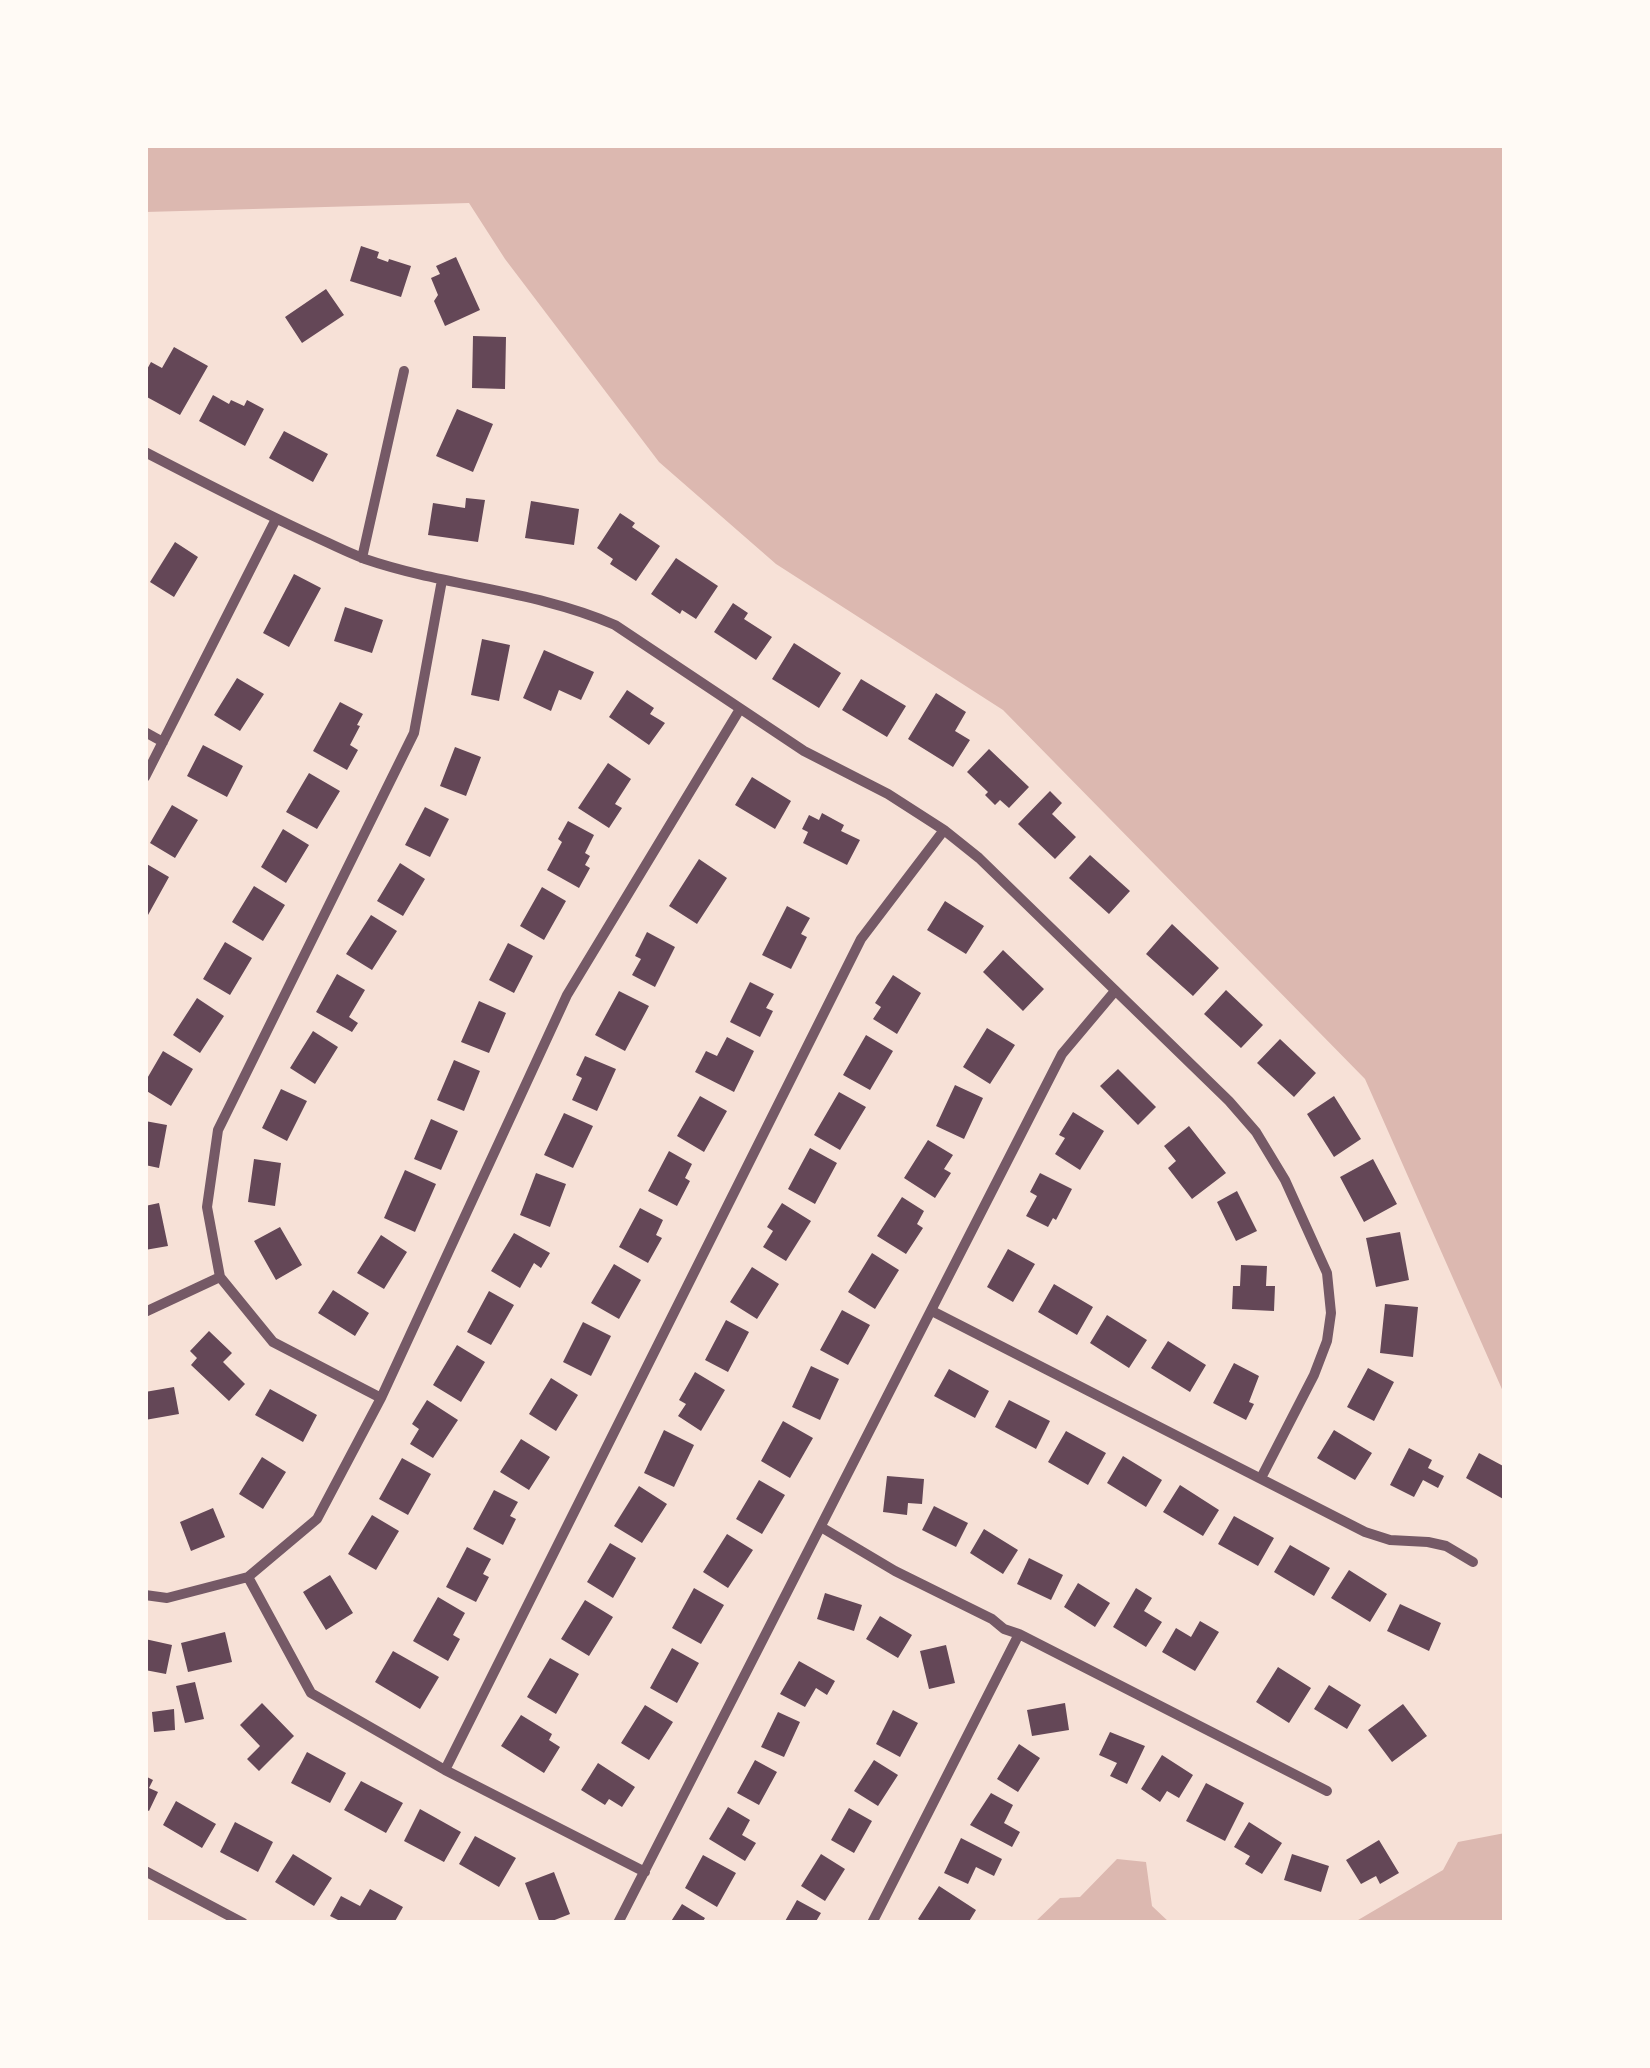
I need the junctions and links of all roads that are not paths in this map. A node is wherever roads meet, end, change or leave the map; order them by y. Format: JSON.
{"nodes":[{"id":1,"x":404,"y":371,"type":"dead end"},
{"id":2,"x":145,"y":452,"type":"edge"},
{"id":3,"x":276,"y":519,"type":"junction"},
{"id":4,"x":362,"y":558,"type":"junction"},
{"id":5,"x":442,"y":580,"type":"junction"},
{"id":6,"x":740,"y":708,"type":"junction"},
{"id":7,"x":145,"y":732,"type":"edge"},
{"id":8,"x":163,"y":742,"type":"junction"},
{"id":9,"x":145,"y":777,"type":"edge"},
{"id":10,"x":944,"y":830,"type":"junction"},
{"id":11,"x":1115,"y":990,"type":"junction"},
{"id":12,"x":220,"y":1278,"type":"junction"},
{"id":13,"x":932,"y":1311,"type":"junction"},
{"id":14,"x":145,"y":1312,"type":"edge"},
{"id":15,"x":381,"y":1398,"type":"junction"},
{"id":16,"x":1261,"y":1478,"type":"junction"},
{"id":17,"x":822,"y":1527,"type":"junction"},
{"id":18,"x":1472,"y":1562,"type":"dead end"},
{"id":19,"x":248,"y":1577,"type":"junction"},
{"id":20,"x":145,"y":1595,"type":"edge"},
{"id":21,"x":1020,"y":1634,"type":"junction"},
{"id":22,"x":445,"y":1770,"type":"junction"},
{"id":23,"x":1327,"y":1791,"type":"dead end"},
{"id":24,"x":145,"y":1871,"type":"edge"},
{"id":25,"x":644,"y":1872,"type":"junction"},
{"id":26,"x":243,"y":1923,"type":"edge"},
{"id":27,"x":618,"y":1923,"type":"edge"},
{"id":28,"x":872,"y":1923,"type":"edge"}],
"edges":[{"from":1,"to":4,"type":"street"},
{"from":2,"to":3,"type":"street"},
{"from":3,"to":4,"type":"street"},
{"from":3,"to":8,"type":"street"},
{"from":4,"to":5,"type":"street"},
{"from":5,"to":6,"type":"street"},
{"from":5,"to":12,"type":"street"},
{"from":6,"to":10,"type":"street"},
{"from":6,"to":15,"type":"street"},
{"from":7,"to":8,"type":"street"},
{"from":8,"to":9,"type":"street"},
{"from":10,"to":11,"type":"street"},
{"from":10,"to":22,"type":"street"},
{"from":11,"to":13,"type":"street"},
{"from":11,"to":16,"type":"street"},
{"from":12,"to":14,"type":"street"},
{"from":12,"to":15,"type":"street"},
{"from":13,"to":16,"type":"street"},
{"from":13,"to":17,"type":"street"},
{"from":15,"to":19,"type":"street"},
{"from":16,"to":18,"type":"street"},
{"from":17,"to":21,"type":"street"},
{"from":17,"to":25,"type":"street"},
{"from":19,"to":20,"type":"street"},
{"from":19,"to":22,"type":"street"},
{"from":21,"to":23,"type":"street"},
{"from":21,"to":28,"type":"street"},
{"from":22,"to":25,"type":"street"},
{"from":24,"to":26,"type":"street"},
{"from":25,"to":27,"type":"street"}]}
